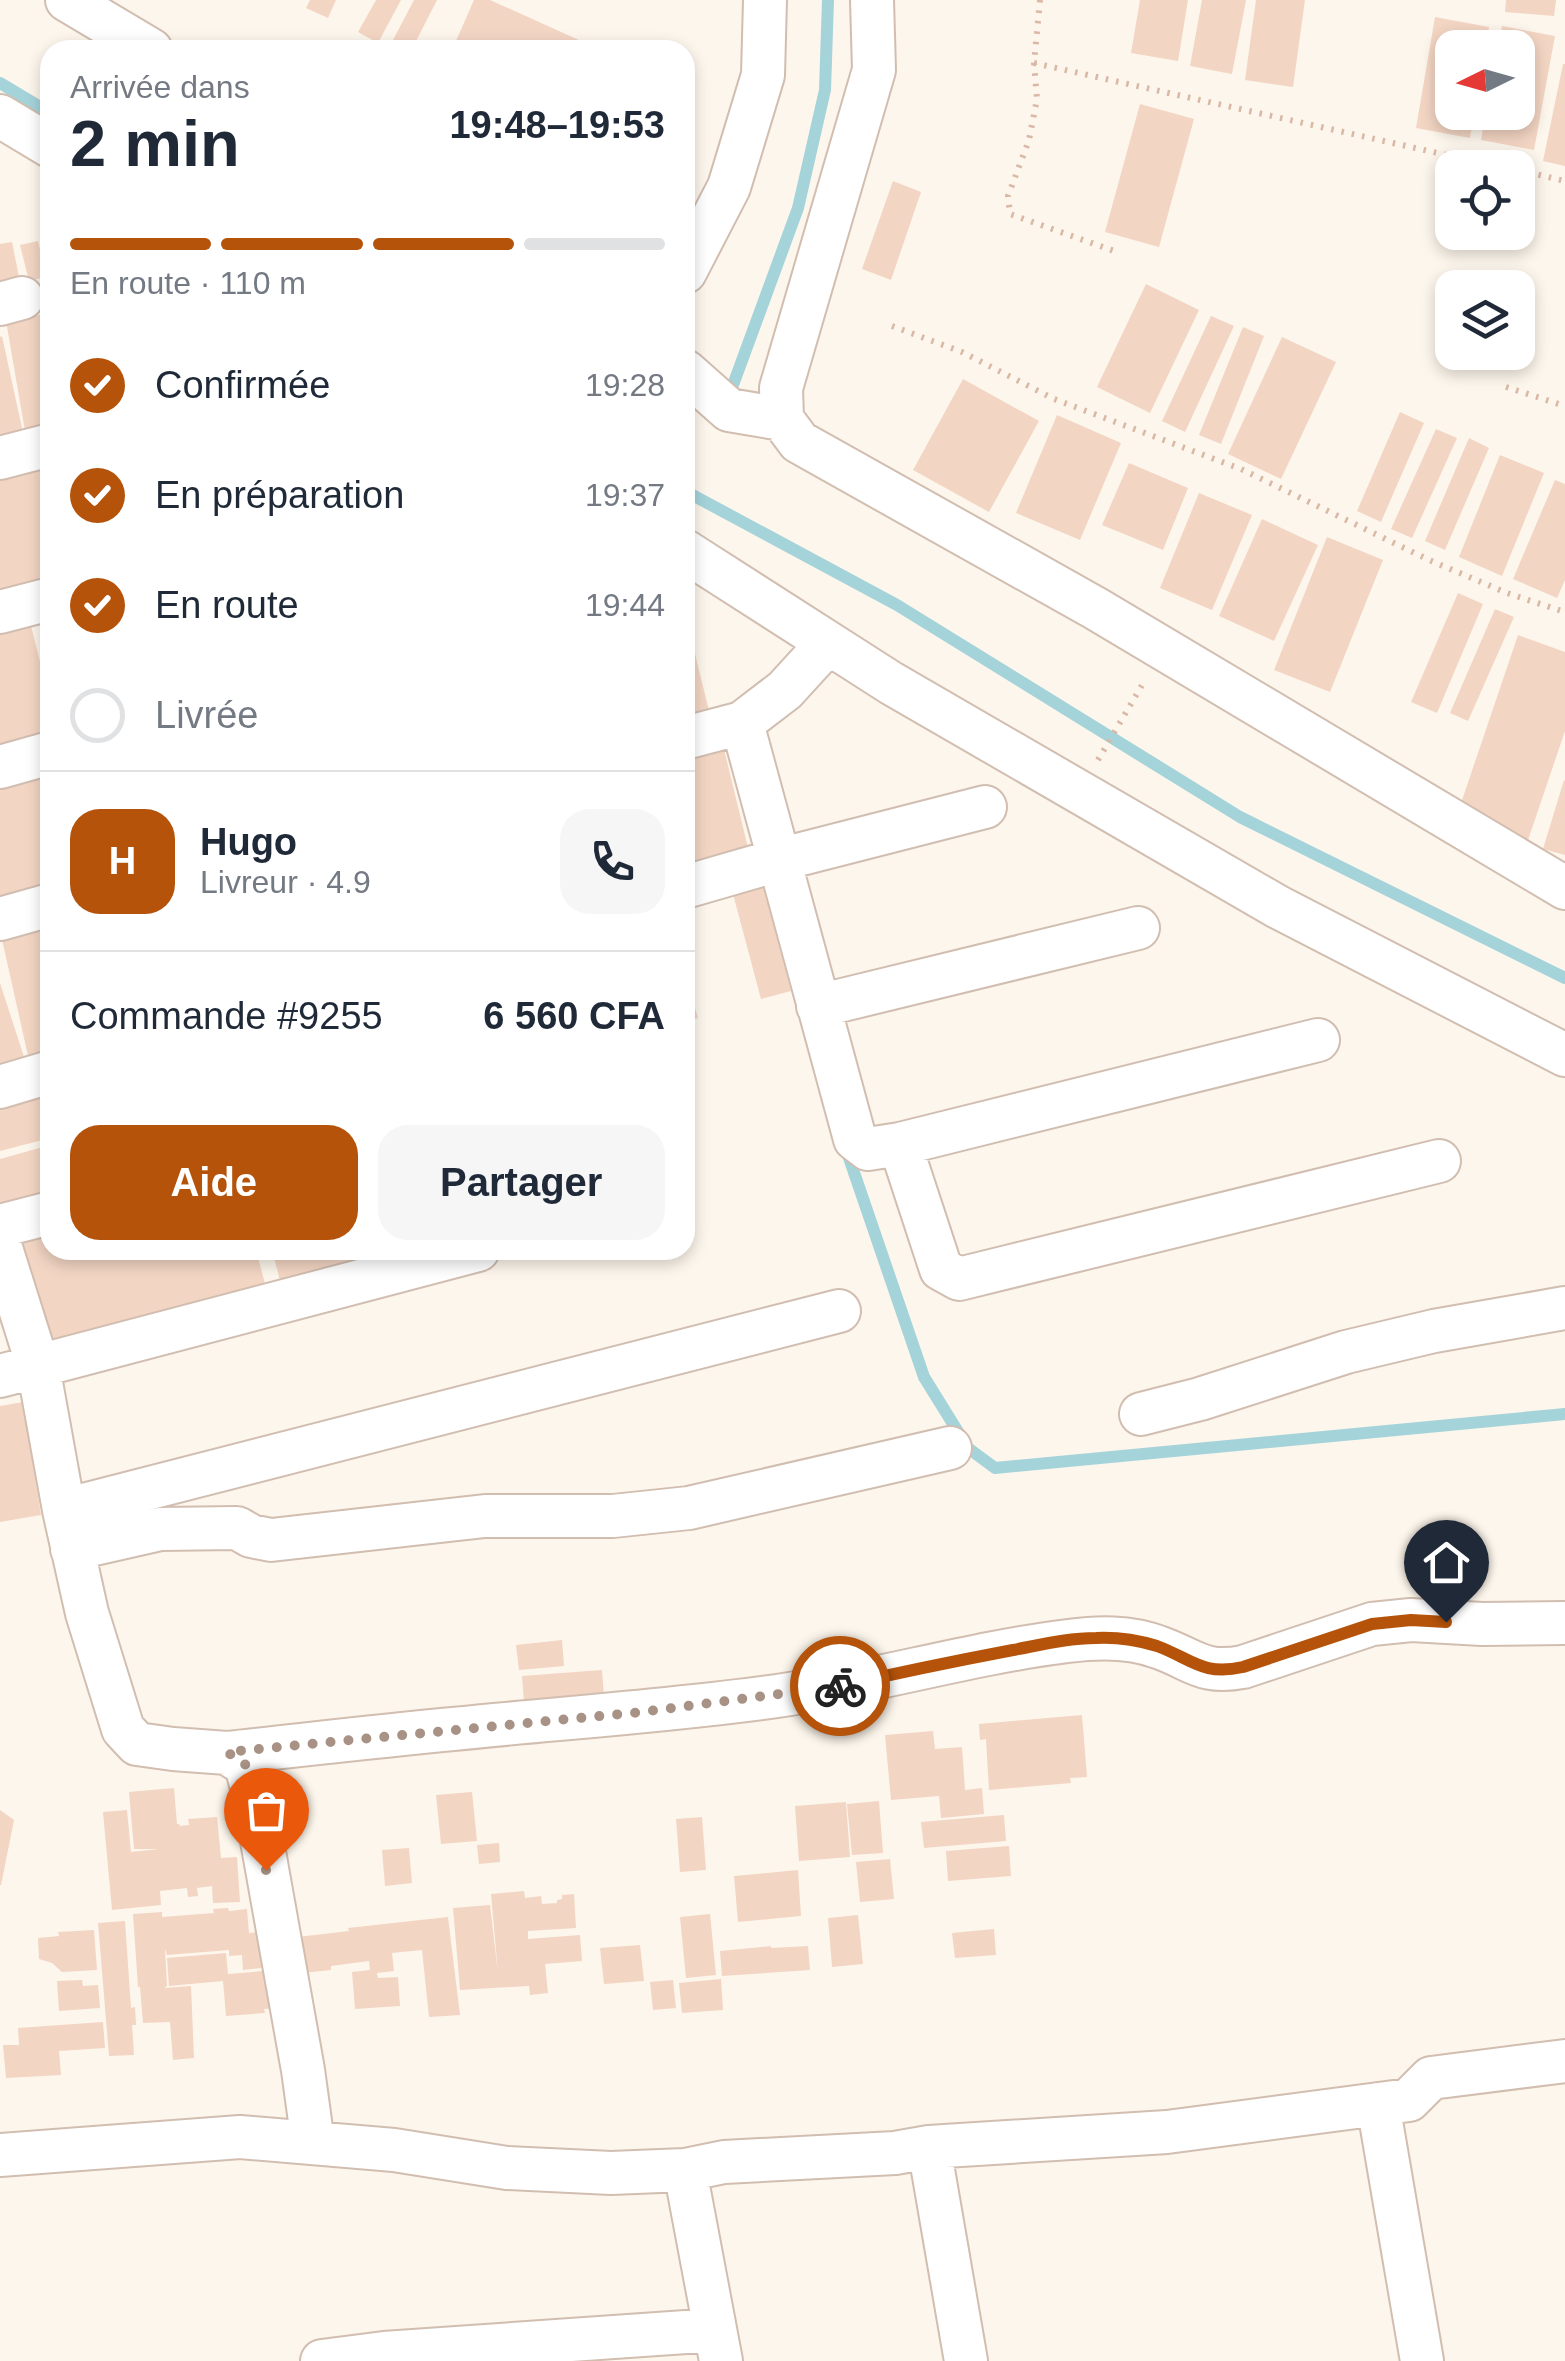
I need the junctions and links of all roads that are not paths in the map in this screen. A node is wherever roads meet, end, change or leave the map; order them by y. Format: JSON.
{"nodes":[{"id":1,"x":67,"y":0,"type":"edge"},
{"id":2,"x":766,"y":0,"type":"edge"},
{"id":3,"x":872,"y":0,"type":"edge"},
{"id":4,"x":134,"y":40,"type":"edge"},
{"id":5,"x":0,"y":116,"type":"edge"},
{"id":6,"x":40,"y":140,"type":"edge"},
{"id":7,"x":695,"y":253,"type":"edge"},
{"id":8,"x":695,"y":380,"type":"edge"},
{"id":9,"x":782,"y":419,"type":"junction"},
{"id":10,"x":40,"y":447,"type":"edge"},
{"id":11,"x":0,"y":458,"type":"edge"},
{"id":12,"x":695,"y":557,"type":"edge"},
{"id":13,"x":40,"y":602,"type":"edge"},
{"id":14,"x":0,"y":612,"type":"edge"},
{"id":15,"x":828,"y":643,"type":"junction"},
{"id":16,"x":742,"y":723,"type":"junction"},
{"id":17,"x":695,"y":735,"type":"edge"},
{"id":18,"x":40,"y":756,"type":"edge"},
{"id":19,"x":0,"y":767,"type":"edge"},
{"id":20,"x":984,"y":808,"type":"dead end"},
{"id":21,"x":778,"y":860,"type":"junction"},
{"id":22,"x":695,"y":884,"type":"edge"},
{"id":23,"x":1565,"y":888,"type":"edge"},
{"id":24,"x":40,"y":908,"type":"edge"},
{"id":25,"x":0,"y":918,"type":"edge"},
{"id":26,"x":1138,"y":928,"type":"dead end"},
{"id":27,"x":818,"y":1006,"type":"junction"},
{"id":28,"x":1318,"y":1040,"type":"dead end"},
{"id":29,"x":1565,"y":1055,"type":"edge"},
{"id":30,"x":40,"y":1075,"type":"edge"},
{"id":31,"x":0,"y":1087,"type":"edge"},
{"id":32,"x":900,"y":1144,"type":"junction"},
{"id":33,"x":1440,"y":1161,"type":"dead end"},
{"id":34,"x":40,"y":1216,"type":"edge"},
{"id":35,"x":0,"y":1226,"type":"edge"},
{"id":36,"x":0,"y":1245,"type":"edge"},
{"id":37,"x":440,"y":1260,"type":"edge"},
{"id":38,"x":1565,"y":1308,"type":"edge"},
{"id":39,"x":839,"y":1310,"type":"dead end"},
{"id":40,"x":19,"y":1371,"type":"edge"},
{"id":41,"x":1141,"y":1414,"type":"dead end"},
{"id":42,"x":950,"y":1448,"type":"dead end"},
{"id":43,"x":68,"y":1530,"type":"junction"},
{"id":44,"x":1565,"y":1623,"type":"edge"},
{"id":45,"x":227,"y":1752,"type":"junction"},
{"id":46,"x":1565,"y":2061,"type":"edge"},
{"id":47,"x":1378,"y":2104,"type":"junction"},
{"id":48,"x":313,"y":2143,"type":"junction"},
{"id":49,"x":930,"y":2147,"type":"junction"},
{"id":50,"x":0,"y":2155,"type":"edge"},
{"id":51,"x":685,"y":2170,"type":"junction"},
{"id":52,"x":718,"y":2346,"type":"edge"},
{"id":53,"x":446,"y":2355,"type":"edge"},
{"id":54,"x":322,"y":2361,"type":"edge"},
{"id":55,"x":966,"y":2361,"type":"edge"},
{"id":56,"x":1422,"y":2361,"type":"edge"}],
"edges":[{"from":1,"to":4,"type":"street"},
{"from":2,"to":7,"type":"street"},
{"from":3,"to":9,"type":"street"},
{"from":5,"to":6,"type":"street"},
{"from":8,"to":9,"type":"street"},
{"from":9,"to":23,"type":"street"},
{"from":10,"to":11,"type":"street"},
{"from":12,"to":15,"type":"street"},
{"from":13,"to":14,"type":"street"},
{"from":15,"to":16,"type":"street"},
{"from":15,"to":29,"type":"street"},
{"from":16,"to":17,"type":"street"},
{"from":16,"to":21,"type":"street"},
{"from":18,"to":19,"type":"street"},
{"from":20,"to":21,"type":"street"},
{"from":21,"to":22,"type":"street"},
{"from":21,"to":27,"type":"street"},
{"from":24,"to":25,"type":"street"},
{"from":26,"to":27,"type":"street"},
{"from":27,"to":32,"type":"street"},
{"from":28,"to":32,"type":"street"},
{"from":30,"to":31,"type":"street"},
{"from":32,"to":33,"type":"street"},
{"from":34,"to":35,"type":"street"},
{"from":36,"to":40,"type":"street"},
{"from":37,"to":40,"type":"street"},
{"from":38,"to":41,"type":"street"},
{"from":39,"to":43,"type":"street"},
{"from":40,"to":43,"type":"street"},
{"from":42,"to":43,"type":"street"},
{"from":43,"to":45,"type":"street"},
{"from":44,"to":45,"type":"street"},
{"from":45,"to":48,"type":"street"},
{"from":46,"to":47,"type":"street"},
{"from":47,"to":49,"type":"street"},
{"from":47,"to":56,"type":"street"},
{"from":48,"to":50,"type":"street"},
{"from":48,"to":51,"type":"street"},
{"from":49,"to":51,"type":"street"},
{"from":49,"to":55,"type":"street"},
{"from":51,"to":52,"type":"street"},
{"from":52,"to":53,"type":"street"},
{"from":53,"to":54,"type":"street"}]}
